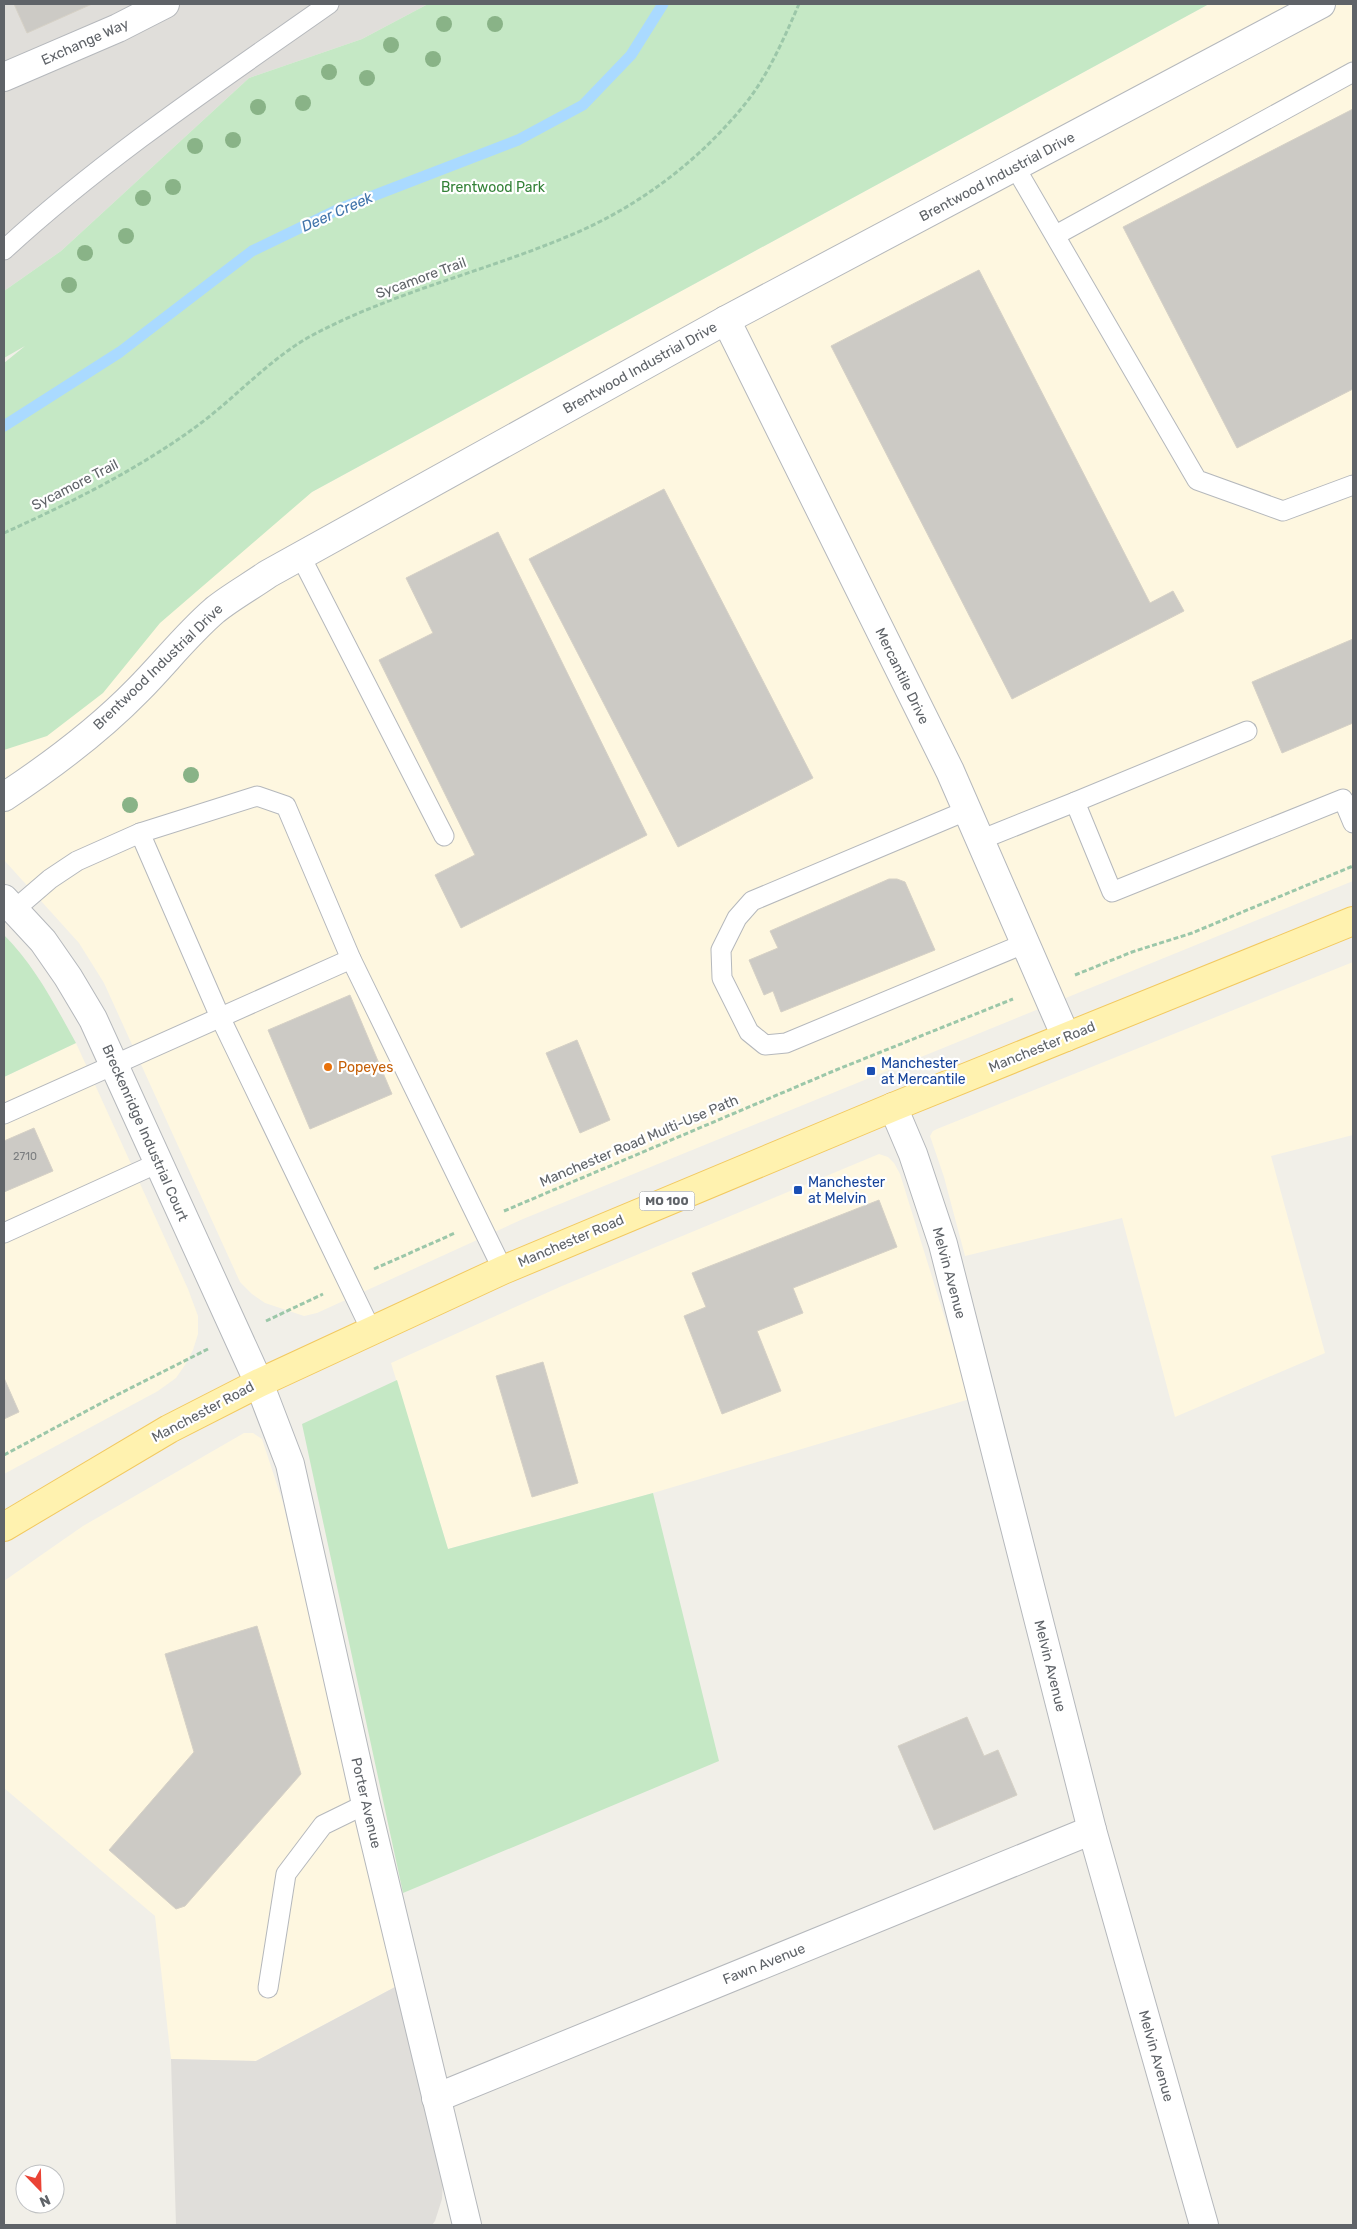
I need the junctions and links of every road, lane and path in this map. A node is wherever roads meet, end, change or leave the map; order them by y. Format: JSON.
{"nodes":[{"id":1,"x":165,"y":4,"type":"edge"},
{"id":2,"x":329,"y":4,"type":"edge"},
{"id":3,"x":799,"y":4,"type":"edge"},
{"id":4,"x":1321,"y":4,"type":"edge"},
{"id":5,"x":6,"y":71,"type":"edge"},
{"id":6,"x":1353,"y":72,"type":"edge"},
{"id":7,"x":1016,"y":167,"type":"junction"},
{"id":8,"x":1056,"y":235,"type":"junction"},
{"id":9,"x":4,"y":250,"type":"edge"},
{"id":10,"x":726,"y":320,"type":"junction"},
{"id":11,"x":1353,"y":485,"type":"edge"},
{"id":12,"x":4,"y":533,"type":"edge"},
{"id":13,"x":301,"y":557,"type":"junction"},
{"id":14,"x":1247,"y":731,"type":"dead end"},
{"id":15,"x":4,"y":797,"type":"edge"},
{"id":16,"x":1348,"y":797,"type":"edge"},
{"id":17,"x":1075,"y":802,"type":"junction"},
{"id":18,"x":968,"y":810,"type":"junction"},
{"id":19,"x":1353,"y":823,"type":"edge"},
{"id":20,"x":140,"y":833,"type":"junction"},
{"id":21,"x":444,"y":836,"type":"dead end"},
{"id":22,"x":980,"y":840,"type":"junction"},
{"id":23,"x":1353,"y":866,"type":"edge"},
{"id":24,"x":9,"y":905,"type":"edge"},
{"id":25,"x":1353,"y":921,"type":"edge"},
{"id":26,"x":1026,"y":943,"type":"junction"},
{"id":27,"x":351,"y":959,"type":"junction"},
{"id":28,"x":1087,"y":970,"type":"dead end"},
{"id":29,"x":1006,"y":1002,"type":"dead end"},
{"id":30,"x":220,"y":1017,"type":"junction"},
{"id":31,"x":1066,"y":1037,"type":"junction"},
{"id":32,"x":114,"y":1065,"type":"junction"},
{"id":33,"x":893,"y":1108,"type":"junction"},
{"id":34,"x":4,"y":1114,"type":"edge"},
{"id":35,"x":158,"y":1162,"type":"junction"},
{"id":36,"x":480,"y":1222,"type":"junction"},
{"id":37,"x":4,"y":1233,"type":"edge"},
{"id":38,"x":503,"y":1270,"type":"junction"},
{"id":39,"x":348,"y":1282,"type":"junction"},
{"id":40,"x":285,"y":1311,"type":"dead end"},
{"id":41,"x":371,"y":1330,"type":"junction"},
{"id":42,"x":189,"y":1358,"type":"dead end"},
{"id":43,"x":258,"y":1383,"type":"junction"},
{"id":44,"x":4,"y":1455,"type":"edge"},
{"id":45,"x":4,"y":1527,"type":"edge"},
{"id":46,"x":366,"y":1804,"type":"junction"},
{"id":47,"x":1092,"y":1830,"type":"junction"},
{"id":48,"x":268,"y":1988,"type":"dead end"},
{"id":49,"x":436,"y":2098,"type":"junction"},
{"id":50,"x":467,"y":2225,"type":"edge"},
{"id":51,"x":1204,"y":2225,"type":"edge"}],
"edges":[{"from":1,"to":5,"type":"street","name":"Exchange Way"},
{"from":2,"to":9,"type":"lane"},
{"from":3,"to":12,"type":"path","name":"Sycamore Trail"},
{"from":4,"to":7,"type":"street","name":"Brentwood Industrial Drive"},
{"from":6,"to":8,"type":"lane"},
{"from":7,"to":8,"type":"lane"},
{"from":7,"to":10,"type":"street","name":"Brentwood Industrial Drive"},
{"from":8,"to":11,"type":"lane"},
{"from":10,"to":13,"type":"street","name":"Brentwood Industrial Drive"},
{"from":10,"to":18,"type":"street","name":"Mercantile Drive"},
{"from":13,"to":15,"type":"street","name":"Brentwood Industrial Drive"},
{"from":13,"to":21,"type":"lane"},
{"from":14,"to":17,"type":"lane"},
{"from":16,"to":17,"type":"lane"},
{"from":16,"to":19,"type":"lane"},
{"from":17,"to":22,"type":"lane"},
{"from":18,"to":22,"type":"street","name":"Mercantile Drive"},
{"from":18,"to":26,"type":"lane"},
{"from":20,"to":24,"type":"lane"},
{"from":20,"to":27,"type":"lane"},
{"from":20,"to":30,"type":"lane"},
{"from":22,"to":26,"type":"street","name":"Mercantile Drive"},
{"from":23,"to":28,"type":"path"},
{"from":24,"to":32,"type":"street","name":"Breckenridge Industrial Court"},
{"from":25,"to":31,"type":"main road","name":"Manchester Road","number":"MO 100"},
{"from":26,"to":31,"type":"street","name":"Mercantile Drive"},
{"from":27,"to":30,"type":"lane"},
{"from":27,"to":36,"type":"lane"},
{"from":29,"to":36,"type":"path","name":"Manchester Road Multi-Use Path"},
{"from":30,"to":32,"type":"lane"},
{"from":30,"to":39,"type":"lane"},
{"from":31,"to":33,"type":"main road","name":"Manchester Road","number":"MO 100"},
{"from":32,"to":34,"type":"lane"},
{"from":32,"to":35,"type":"street","name":"Breckenridge Industrial Court"},
{"from":33,"to":38,"type":"main road","name":"Manchester Road","number":"MO 100"},
{"from":33,"to":47,"type":"street","name":"Melvin Avenue"},
{"from":35,"to":37,"type":"lane"},
{"from":35,"to":43,"type":"street","name":"Breckenridge Industrial Court"},
{"from":36,"to":38,"type":"lane"},
{"from":36,"to":39,"type":"path","name":"Manchester Road Multi-Use Path"},
{"from":38,"to":41,"type":"main road","name":"Manchester Road","number":"MO 100"},
{"from":39,"to":40,"type":"path","name":"Manchester Road Multi-Use Path"},
{"from":39,"to":41,"type":"lane"},
{"from":41,"to":43,"type":"main road","name":"Manchester Road","number":"MO 100"},
{"from":42,"to":44,"type":"path"},
{"from":43,"to":45,"type":"main road","name":"Manchester Road","number":"MO 100"},
{"from":43,"to":46,"type":"street","name":"Porter Avenue"},
{"from":46,"to":48,"type":"lane"},
{"from":46,"to":49,"type":"street","name":"Porter Avenue"},
{"from":47,"to":49,"type":"street","name":"Fawn Avenue"},
{"from":47,"to":51,"type":"street","name":"Melvin Avenue"},
{"from":49,"to":50,"type":"street","name":"Porter Avenue"}]}
